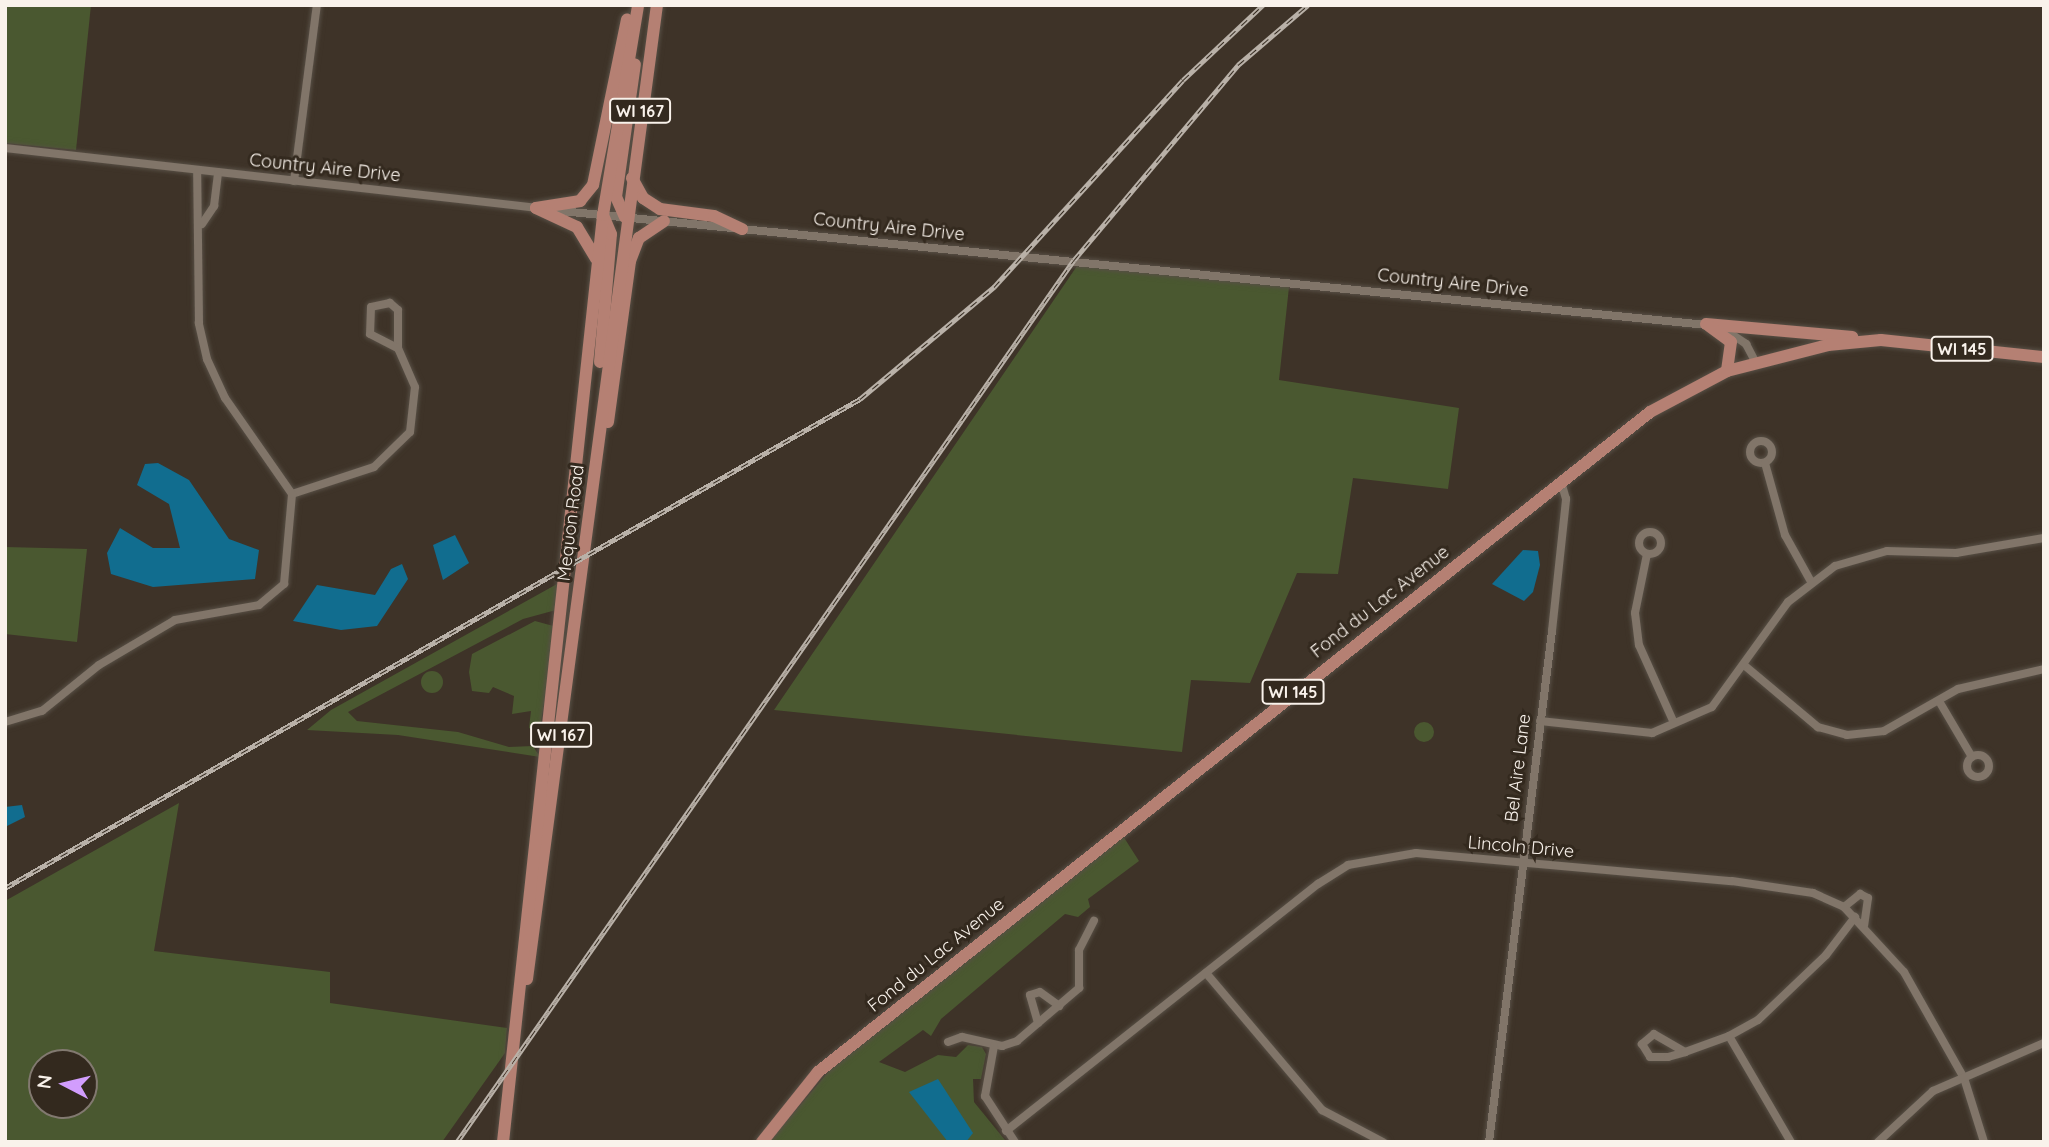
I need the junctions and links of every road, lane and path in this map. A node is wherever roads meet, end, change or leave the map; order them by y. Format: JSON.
{"nodes":[{"id":1,"x":317,"y":5,"type":"edge"},
{"id":2,"x":657,"y":5,"type":"edge"},
{"id":3,"x":635,"y":7,"type":"edge"},
{"id":4,"x":5,"y":148,"type":"edge"},
{"id":5,"x":197,"y":170,"type":"junction"},
{"id":6,"x":218,"y":172,"type":"junction"},
{"id":7,"x":631,"y":173,"type":"junction"},
{"id":8,"x":294,"y":181,"type":"junction"},
{"id":9,"x":536,"y":208,"type":"junction"},
{"id":10,"x":603,"y":215,"type":"junction"},
{"id":11,"x":625,"y":217,"type":"junction"},
{"id":12,"x":664,"y":221,"type":"junction"},
{"id":13,"x":202,"y":224,"type":"junction"},
{"id":14,"x":742,"y":229,"type":"junction"},
{"id":15,"x":597,"y":269,"type":"junction"},
{"id":16,"x":1706,"y":324,"type":"junction"},
{"id":17,"x":1881,"y":341,"type":"junction"},
{"id":18,"x":398,"y":348,"type":"junction"},
{"id":19,"x":2044,"y":357,"type":"edge"},
{"id":20,"x":1755,"y":361,"type":"junction"},
{"id":21,"x":1727,"y":371,"type":"junction"},
{"id":22,"x":600,"y":424,"type":"junction"},
{"id":23,"x":596,"y":456,"type":"junction"},
{"id":24,"x":1765,"y":463,"type":"dead end"},
{"id":25,"x":1561,"y":482,"type":"junction"},
{"id":26,"x":292,"y":494,"type":"junction"},
{"id":27,"x":2044,"y":538,"type":"edge"},
{"id":28,"x":1647,"y":554,"type":"dead end"},
{"id":29,"x":1810,"y":580,"type":"junction"},
{"id":30,"x":1744,"y":665,"type":"junction"},
{"id":31,"x":2044,"y":669,"type":"edge"},
{"id":32,"x":1939,"y":701,"type":"junction"},
{"id":33,"x":1540,"y":721,"type":"junction"},
{"id":34,"x":5,"y":722,"type":"edge"},
{"id":35,"x":1674,"y":723,"type":"junction"},
{"id":36,"x":1972,"y":757,"type":"dead end"},
{"id":37,"x":1521,"y":863,"type":"junction"},
{"id":38,"x":1844,"y":907,"type":"junction"},
{"id":39,"x":1855,"y":917,"type":"junction"},
{"id":40,"x":1094,"y":921,"type":"dead end"},
{"id":41,"x":1864,"y":925,"type":"junction"},
{"id":42,"x":1206,"y":973,"type":"junction"},
{"id":43,"x":1059,"y":1006,"type":"junction"},
{"id":44,"x":1038,"y":1023,"type":"junction"},
{"id":45,"x":1729,"y":1036,"type":"junction"},
{"id":46,"x":948,"y":1042,"type":"dead end"},
{"id":47,"x":2044,"y":1043,"type":"edge"},
{"id":48,"x":514,"y":1044,"type":"junction"},
{"id":49,"x":994,"y":1046,"type":"junction"},
{"id":50,"x":1685,"y":1052,"type":"junction"},
{"id":51,"x":1964,"y":1078,"type":"junction"},
{"id":52,"x":1006,"y":1131,"type":"junction"},
{"id":53,"x":503,"y":1142,"type":"edge"},
{"id":54,"x":762,"y":1142,"type":"edge"},
{"id":55,"x":1015,"y":1142,"type":"edge"},
{"id":56,"x":1383,"y":1142,"type":"edge"},
{"id":57,"x":1489,"y":1142,"type":"edge"},
{"id":58,"x":1791,"y":1142,"type":"edge"},
{"id":59,"x":1878,"y":1142,"type":"edge"},
{"id":60,"x":1984,"y":1142,"type":"edge"}],
"edges":[{"from":1,"to":8,"type":"street"},
{"from":2,"to":7,"type":"main road","name":"Mequon Road","number":"WI 167"},
{"from":3,"to":9,"type":"main road"},
{"from":3,"to":10,"type":"main road","name":"Mequon Road","number":"WI 167"},
{"from":3,"to":11,"type":"main road"},
{"from":4,"to":5,"type":"street","name":"Country Aire Drive"},
{"from":5,"to":6,"type":"street","name":"Country Aire Drive"},
{"from":5,"to":13,"type":"street"},
{"from":6,"to":8,"type":"street","name":"Country Aire Drive"},
{"from":6,"to":13,"type":"street"},
{"from":7,"to":11,"type":"main road","name":"Mequon Road","number":"WI 167"},
{"from":7,"to":14,"type":"main road"},
{"from":8,"to":9,"type":"street","name":"Country Aire Drive"},
{"from":9,"to":10,"type":"street","name":"Country Aire Drive"},
{"from":9,"to":15,"type":"main road"},
{"from":10,"to":11,"type":"street","name":"Country Aire Drive"},
{"from":10,"to":15,"type":"main road","name":"Mequon Road","number":"WI 167"},
{"from":10,"to":22,"type":"main road"},
{"from":11,"to":12,"type":"street","name":"Country Aire Drive"},
{"from":11,"to":22,"type":"main road","name":"Mequon Road","number":"WI 167"},
{"from":12,"to":14,"type":"street","name":"Country Aire Drive"},
{"from":12,"to":23,"type":"main road"},
{"from":13,"to":26,"type":"street"},
{"from":14,"to":16,"type":"street","name":"Country Aire Drive"},
{"from":15,"to":48,"type":"main road","name":"Mequon Road","number":"WI 167"},
{"from":16,"to":17,"type":"main road"},
{"from":16,"to":20,"type":"street","name":"Country Aire Drive"},
{"from":16,"to":21,"type":"main road"},
{"from":17,"to":19,"type":"main road","name":"Fond du Lac Avenue","number":"WI 145"},
{"from":17,"to":20,"type":"main road","name":"Fond du Lac Avenue","number":"WI 145"},
{"from":18,"to":18,"type":"street"},
{"from":18,"to":26,"type":"street"},
{"from":20,"to":21,"type":"main road","name":"Fond du Lac Avenue","number":"WI 145"},
{"from":21,"to":25,"type":"main road","name":"Fond du Lac Avenue","number":"WI 145"},
{"from":22,"to":23,"type":"main road","name":"Mequon Road","number":"WI 167"},
{"from":23,"to":48,"type":"main road","name":"Mequon Road","number":"WI 167"},
{"from":24,"to":29,"type":"street"},
{"from":25,"to":33,"type":"street","name":"Bel Aire Lane"},
{"from":25,"to":54,"type":"main road","name":"Fond du Lac Avenue","number":"WI 145"},
{"from":26,"to":34,"type":"street"},
{"from":27,"to":29,"type":"street"},
{"from":28,"to":35,"type":"street"},
{"from":29,"to":30,"type":"street"},
{"from":30,"to":32,"type":"street"},
{"from":30,"to":35,"type":"street"},
{"from":31,"to":32,"type":"street"},
{"from":32,"to":36,"type":"street"},
{"from":33,"to":35,"type":"street"},
{"from":33,"to":37,"type":"street","name":"Bel Aire Lane"},
{"from":37,"to":38,"type":"street","name":"Lincoln Drive"},
{"from":37,"to":42,"type":"street","name":"Lincoln Drive"},
{"from":37,"to":57,"type":"street","name":"Bel Aire Lane"},
{"from":38,"to":39,"type":"street","name":"Lincoln Drive"},
{"from":38,"to":41,"type":"street"},
{"from":39,"to":41,"type":"street","name":"Lincoln Drive"},
{"from":39,"to":45,"type":"street"},
{"from":40,"to":43,"type":"street"},
{"from":41,"to":51,"type":"street","name":"Lincoln Drive"},
{"from":42,"to":52,"type":"street","name":"Lincoln Drive"},
{"from":42,"to":56,"type":"street"},
{"from":43,"to":44,"type":"street"},
{"from":43,"to":44,"type":"street"},
{"from":44,"to":49,"type":"street"},
{"from":45,"to":50,"type":"street"},
{"from":45,"to":58,"type":"street"},
{"from":46,"to":49,"type":"street"},
{"from":47,"to":51,"type":"street"},
{"from":48,"to":53,"type":"main road","name":"Mequon Road","number":"WI 167"},
{"from":49,"to":52,"type":"street"},
{"from":50,"to":50,"type":"street"},
{"from":51,"to":59,"type":"street"},
{"from":51,"to":60,"type":"street","name":"Lincoln Drive"},
{"from":52,"to":55,"type":"street"}]}
